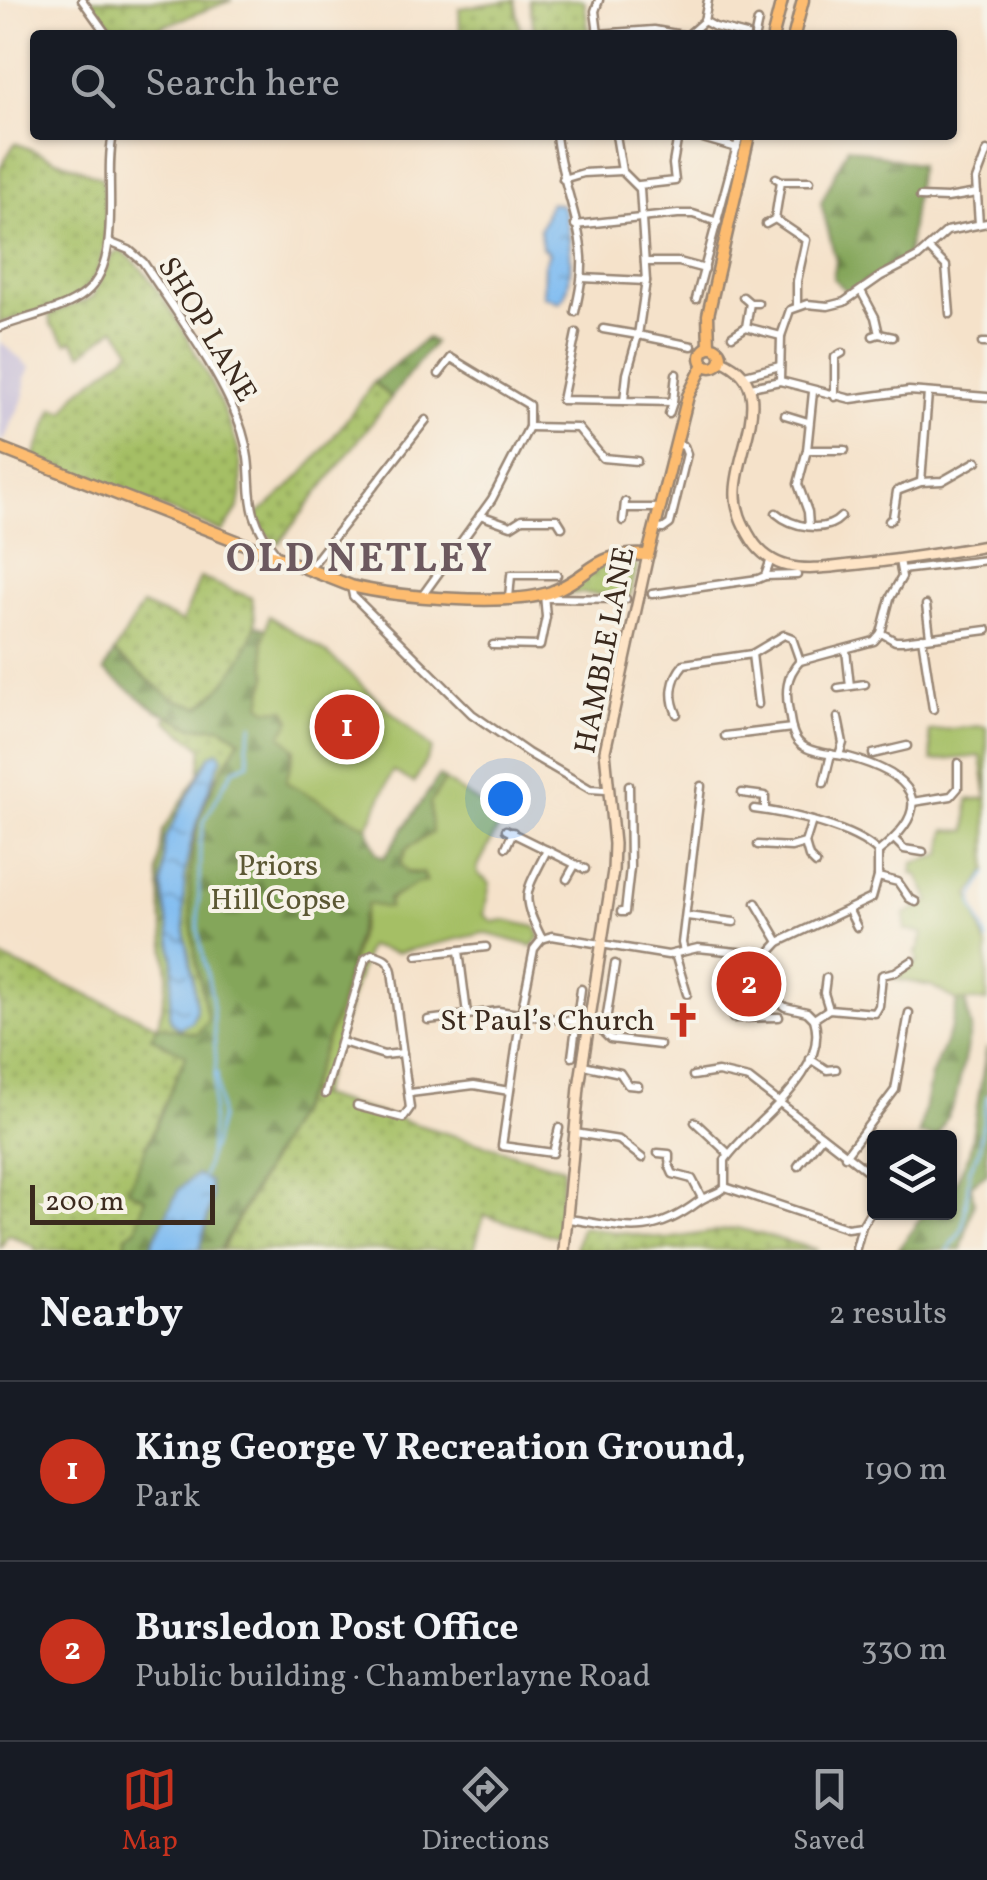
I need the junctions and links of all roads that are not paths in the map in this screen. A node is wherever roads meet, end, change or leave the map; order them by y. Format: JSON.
{"nodes":[{"id":1,"x":82,"y":0,"type":"edge"},
{"id":2,"x":598,"y":0,"type":"edge"},
{"id":3,"x":708,"y":0,"type":"edge"},
{"id":4,"x":782,"y":0,"type":"edge"},
{"id":5,"x":803,"y":0,"type":"edge"},
{"id":6,"x":704,"y":21,"type":"junction"},
{"id":7,"x":758,"y":21,"type":"dead end"},
{"id":8,"x":103,"y":30,"type":"edge"},
{"id":9,"x":597,"y":30,"type":"edge"},
{"id":10,"x":692,"y":30,"type":"edge"},
{"id":11,"x":731,"y":30,"type":"edge"},
{"id":12,"x":756,"y":30,"type":"edge"},
{"id":13,"x":774,"y":30,"type":"edge"},
{"id":14,"x":795,"y":30,"type":"edge"},
{"id":15,"x":112,"y":140,"type":"edge"},
{"id":16,"x":557,"y":140,"type":"edge"},
{"id":17,"x":619,"y":140,"type":"edge"},
{"id":18,"x":677,"y":140,"type":"edge"},
{"id":19,"x":709,"y":140,"type":"edge"},
{"id":20,"x":739,"y":140,"type":"edge"},
{"id":21,"x":748,"y":140,"type":"edge"},
{"id":22,"x":737,"y":148,"type":"junction"},
{"id":23,"x":987,"y":150,"type":"edge"},
{"id":24,"x":985,"y":161,"type":"edge"},
{"id":25,"x":622,"y":171,"type":"junction"},
{"id":26,"x":563,"y":179,"type":"junction"},
{"id":27,"x":810,"y":181,"type":"dead end"},
{"id":28,"x":639,"y":184,"type":"junction"},
{"id":29,"x":977,"y":193,"type":"junction"},
{"id":30,"x":920,"y":196,"type":"dead end"},
{"id":31,"x":643,"y":217,"type":"junction"},
{"id":32,"x":775,"y":219,"type":"junction"},
{"id":33,"x":718,"y":222,"type":"junction"},
{"id":34,"x":766,"y":224,"type":"dead end"},
{"id":35,"x":983,"y":224,"type":"edge"},
{"id":36,"x":576,"y":225,"type":"junction"},
{"id":37,"x":109,"y":242,"type":"junction"},
{"id":38,"x":928,"y":248,"type":"junction"},
{"id":39,"x":645,"y":262,"type":"junction"},
{"id":40,"x":705,"y":269,"type":"junction"},
{"id":41,"x":582,"y":278,"type":"junction"},
{"id":42,"x":646,"y":281,"type":"junction"},
{"id":43,"x":861,"y":291,"type":"junction"},
{"id":44,"x":696,"y":299,"type":"dead end"},
{"id":45,"x":750,"y":301,"type":"dead end"},
{"id":46,"x":797,"y":306,"type":"junction"},
{"id":47,"x":575,"y":312,"type":"dead end"},
{"id":48,"x":950,"y":314,"type":"dead end"},
{"id":49,"x":746,"y":326,"type":"junction"},
{"id":50,"x":0,"y":327,"type":"edge"},
{"id":51,"x":604,"y":328,"type":"dead end"},
{"id":52,"x":576,"y":333,"type":"dead end"},
{"id":53,"x":638,"y":335,"type":"junction"},
{"id":54,"x":732,"y":336,"type":"dead end"},
{"id":55,"x":781,"y":336,"type":"junction"},
{"id":56,"x":893,"y":337,"type":"dead end"},
{"id":57,"x":692,"y":346,"type":"dead end"},
{"id":58,"x":708,"y":347,"type":"junction"},
{"id":59,"x":836,"y":355,"type":"dead end"},
{"id":60,"x":721,"y":360,"type":"junction"},
{"id":61,"x":704,"y":364,"type":"junction"},
{"id":62,"x":780,"y":366,"type":"junction"},
{"id":63,"x":440,"y":374,"type":"dead end"},
{"id":64,"x":676,"y":374,"type":"dead end"},
{"id":65,"x":745,"y":375,"type":"junction"},
{"id":66,"x":780,"y":382,"type":"junction"},
{"id":67,"x":751,"y":388,"type":"junction"},
{"id":68,"x":813,"y":392,"type":"junction"},
{"id":69,"x":928,"y":393,"type":"junction"},
{"id":70,"x":987,"y":396,"type":"edge"},
{"id":71,"x":835,"y":397,"type":"junction"},
{"id":72,"x":624,"y":401,"type":"junction"},
{"id":73,"x":673,"y":402,"type":"junction"},
{"id":74,"x":669,"y":414,"type":"dead end"},
{"id":75,"x":789,"y":419,"type":"dead end"},
{"id":76,"x":426,"y":420,"type":"dead end"},
{"id":77,"x":808,"y":422,"type":"junction"},
{"id":78,"x":528,"y":427,"type":"junction"},
{"id":79,"x":675,"y":444,"type":"junction"},
{"id":80,"x":0,"y":448,"type":"edge"},
{"id":81,"x":807,"y":450,"type":"junction"},
{"id":82,"x":845,"y":450,"type":"dead end"},
{"id":83,"x":637,"y":461,"type":"dead end"},
{"id":84,"x":971,"y":461,"type":"dead end"},
{"id":85,"x":921,"y":482,"type":"junction"},
{"id":86,"x":659,"y":508,"type":"junction"},
{"id":87,"x":776,"y":514,"type":"dead end"},
{"id":88,"x":480,"y":515,"type":"junction"},
{"id":89,"x":895,"y":519,"type":"dead end"},
{"id":90,"x":623,"y":521,"type":"dead end"},
{"id":91,"x":839,"y":523,"type":"dead end"},
{"id":92,"x":809,"y":526,"type":"junction"},
{"id":93,"x":562,"y":527,"type":"dead end"},
{"id":94,"x":655,"y":528,"type":"junction"},
{"id":95,"x":987,"y":546,"type":"edge"},
{"id":96,"x":648,"y":555,"type":"junction"},
{"id":97,"x":278,"y":556,"type":"junction"},
{"id":98,"x":771,"y":559,"type":"junction"},
{"id":99,"x":987,"y":560,"type":"edge"},
{"id":100,"x":900,"y":565,"type":"junction"},
{"id":101,"x":308,"y":570,"type":"junction"},
{"id":102,"x":557,"y":574,"type":"dead end"},
{"id":103,"x":797,"y":575,"type":"dead end"},
{"id":104,"x":765,"y":576,"type":"junction"},
{"id":105,"x":352,"y":586,"type":"junction"},
{"id":106,"x":655,"y":593,"type":"dead end"},
{"id":107,"x":545,"y":596,"type":"junction"},
{"id":108,"x":421,"y":598,"type":"junction"},
{"id":109,"x":508,"y":598,"type":"junction"},
{"id":110,"x":626,"y":599,"type":"dead end"},
{"id":111,"x":926,"y":606,"type":"dead end"},
{"id":112,"x":987,"y":630,"type":"edge"},
{"id":113,"x":881,"y":634,"type":"junction"},
{"id":114,"x":926,"y":637,"type":"junction"},
{"id":115,"x":496,"y":648,"type":"dead end"},
{"id":116,"x":846,"y":650,"type":"junction"},
{"id":117,"x":752,"y":654,"type":"junction"},
{"id":118,"x":800,"y":661,"type":"junction"},
{"id":119,"x":865,"y":684,"type":"dead end"},
{"id":120,"x":850,"y":686,"type":"junction"},
{"id":121,"x":838,"y":688,"type":"dead end"},
{"id":122,"x":758,"y":704,"type":"dead end"},
{"id":123,"x":933,"y":709,"type":"dead end"},
{"id":124,"x":677,"y":714,"type":"dead end"},
{"id":125,"x":838,"y":718,"type":"dead end"},
{"id":126,"x":735,"y":724,"type":"dead end"},
{"id":127,"x":792,"y":728,"type":"junction"},
{"id":128,"x":736,"y":735,"type":"junction"},
{"id":129,"x":725,"y":736,"type":"dead end"},
{"id":130,"x":907,"y":746,"type":"dead end"},
{"id":131,"x":884,"y":752,"type":"junction"},
{"id":132,"x":835,"y":754,"type":"junction"},
{"id":133,"x":873,"y":754,"type":"dead end"},
{"id":134,"x":958,"y":762,"type":"dead end"},
{"id":135,"x":881,"y":770,"type":"junction"},
{"id":136,"x":824,"y":783,"type":"dead end"},
{"id":137,"x":629,"y":785,"type":"dead end"},
{"id":138,"x":701,"y":786,"type":"dead end"},
{"id":139,"x":606,"y":790,"type":"junction"},
{"id":140,"x":742,"y":793,"type":"dead end"},
{"id":141,"x":913,"y":802,"type":"junction"},
{"id":142,"x":754,"y":809,"type":"dead end"},
{"id":143,"x":765,"y":810,"type":"junction"},
{"id":144,"x":629,"y":819,"type":"junction"},
{"id":145,"x":612,"y":820,"type":"junction"},
{"id":146,"x":812,"y":821,"type":"junction"},
{"id":147,"x":894,"y":838,"type":"junction"},
{"id":148,"x":805,"y":843,"type":"junction"},
{"id":149,"x":758,"y":845,"type":"dead end"},
{"id":150,"x":506,"y":848,"type":"dead end"},
{"id":151,"x":547,"y":850,"type":"junction"},
{"id":152,"x":878,"y":852,"type":"junction"},
{"id":153,"x":923,"y":852,"type":"dead end"},
{"id":154,"x":816,"y":864,"type":"dead end"},
{"id":155,"x":575,"y":865,"type":"junction"},
{"id":156,"x":585,"y":869,"type":"dead end"},
{"id":157,"x":878,"y":877,"type":"junction"},
{"id":158,"x":567,"y":880,"type":"dead end"},
{"id":159,"x":916,"y":902,"type":"dead end"},
{"id":160,"x":756,"y":903,"type":"dead end"},
{"id":161,"x":849,"y":910,"type":"junction"},
{"id":162,"x":621,"y":912,"type":"dead end"},
{"id":163,"x":687,"y":916,"type":"junction"},
{"id":164,"x":734,"y":922,"type":"dead end"},
{"id":165,"x":857,"y":926,"type":"dead end"},
{"id":166,"x":542,"y":939,"type":"junction"},
{"id":167,"x":779,"y":942,"type":"junction"},
{"id":168,"x":601,"y":944,"type":"junction"},
{"id":169,"x":486,"y":947,"type":"dead end"},
{"id":170,"x":459,"y":950,"type":"junction"},
{"id":171,"x":680,"y":952,"type":"junction"},
{"id":172,"x":767,"y":955,"type":"junction"},
{"id":173,"x":418,"y":956,"type":"dead end"},
{"id":174,"x":912,"y":962,"type":"dead end"},
{"id":175,"x":616,"y":964,"type":"dead end"},
{"id":176,"x":826,"y":978,"type":"dead end"},
{"id":177,"x":581,"y":989,"type":"dead end"},
{"id":178,"x":687,"y":994,"type":"dead end"},
{"id":179,"x":770,"y":996,"type":"junction"},
{"id":180,"x":731,"y":999,"type":"dead end"},
{"id":181,"x":754,"y":1001,"type":"junction"},
{"id":182,"x":829,"y":1010,"type":"junction"},
{"id":183,"x":909,"y":1013,"type":"dead end"},
{"id":184,"x":467,"y":1014,"type":"junction"},
{"id":185,"x":521,"y":1014,"type":"junction"},
{"id":186,"x":754,"y":1017,"type":"junction"},
{"id":187,"x":779,"y":1017,"type":"dead end"},
{"id":188,"x":733,"y":1018,"type":"dead end"},
{"id":189,"x":814,"y":1019,"type":"junction"},
{"id":190,"x":428,"y":1020,"type":"dead end"},
{"id":191,"x":576,"y":1022,"type":"junction"},
{"id":192,"x":587,"y":1030,"type":"junction"},
{"id":193,"x":604,"y":1033,"type":"junction"},
{"id":194,"x":342,"y":1042,"type":"junction"},
{"id":195,"x":660,"y":1045,"type":"dead end"},
{"id":196,"x":403,"y":1053,"type":"junction"},
{"id":197,"x":572,"y":1057,"type":"dead end"},
{"id":198,"x":810,"y":1059,"type":"junction"},
{"id":199,"x":582,"y":1064,"type":"junction"},
{"id":200,"x":836,"y":1069,"type":"dead end"},
{"id":201,"x":699,"y":1080,"type":"dead end"},
{"id":202,"x":638,"y":1086,"type":"dead end"},
{"id":203,"x":509,"y":1091,"type":"junction"},
{"id":204,"x":325,"y":1094,"type":"dead end"},
{"id":205,"x":410,"y":1094,"type":"junction"},
{"id":206,"x":779,"y":1103,"type":"junction"},
{"id":207,"x":357,"y":1106,"type":"dead end"},
{"id":208,"x":694,"y":1122,"type":"dead end"},
{"id":209,"x":559,"y":1128,"type":"dead end"},
{"id":210,"x":574,"y":1133,"type":"junction"},
{"id":211,"x":822,"y":1136,"type":"junction"},
{"id":212,"x":658,"y":1153,"type":"dead end"},
{"id":213,"x":730,"y":1154,"type":"junction"},
{"id":214,"x":846,"y":1156,"type":"junction"},
{"id":215,"x":642,"y":1158,"type":"dead end"},
{"id":216,"x":798,"y":1166,"type":"dead end"},
{"id":217,"x":867,"y":1171,"type":"edge"},
{"id":218,"x":725,"y":1187,"type":"junction"},
{"id":219,"x":702,"y":1198,"type":"junction"},
{"id":220,"x":867,"y":1218,"type":"edge"},
{"id":221,"x":568,"y":1219,"type":"junction"},
{"id":222,"x":862,"y":1226,"type":"junction"},
{"id":223,"x":856,"y":1248,"type":"edge"},
{"id":224,"x":564,"y":1250,"type":"edge"}],
"edges":[{"from":1,"to":8,"type":"street"},
{"from":2,"to":9,"type":"street"},
{"from":3,"to":6,"type":"street"},
{"from":4,"to":13,"type":"main road"},
{"from":5,"to":14,"type":"main road"},
{"from":6,"to":10,"type":"street"},
{"from":6,"to":11,"type":"street"},
{"from":7,"to":12,"type":"street"},
{"from":15,"to":37,"type":"street"},
{"from":16,"to":26,"type":"street"},
{"from":17,"to":25,"type":"street"},
{"from":18,"to":28,"type":"street"},
{"from":19,"to":22,"type":"street"},
{"from":20,"to":22,"type":"street"},
{"from":21,"to":58,"type":"main road"},
{"from":22,"to":33,"type":"street"},
{"from":23,"to":24,"type":"street"},
{"from":24,"to":29,"type":"street"},
{"from":25,"to":26,"type":"street"},
{"from":25,"to":28,"type":"street"},
{"from":26,"to":36,"type":"street"},
{"from":27,"to":32,"type":"street"},
{"from":28,"to":31,"type":"street"},
{"from":29,"to":30,"type":"street"},
{"from":29,"to":35,"type":"street"},
{"from":31,"to":33,"type":"street"},
{"from":31,"to":36,"type":"street"},
{"from":31,"to":39,"type":"street"},
{"from":32,"to":34,"type":"street"},
{"from":32,"to":46,"type":"street"},
{"from":33,"to":40,"type":"street"},
{"from":35,"to":38,"type":"street"},
{"from":36,"to":41,"type":"street"},
{"from":37,"to":50,"type":"street"},
{"from":37,"to":97,"type":"street","name":"SHOP LANE"},
{"from":38,"to":43,"type":"street"},
{"from":38,"to":48,"type":"street"},
{"from":39,"to":40,"type":"street"},
{"from":39,"to":42,"type":"street"},
{"from":40,"to":44,"type":"street"},
{"from":41,"to":42,"type":"street"},
{"from":41,"to":47,"type":"street"},
{"from":42,"to":53,"type":"street"},
{"from":43,"to":46,"type":"street"},
{"from":43,"to":56,"type":"street"},
{"from":45,"to":49,"type":"street"},
{"from":46,"to":55,"type":"street"},
{"from":49,"to":54,"type":"street"},
{"from":49,"to":55,"type":"street"},
{"from":51,"to":53,"type":"street"},
{"from":52,"to":72,"type":"street"},
{"from":53,"to":57,"type":"street"},
{"from":53,"to":72,"type":"street"},
{"from":55,"to":62,"type":"street"},
{"from":58,"to":60,"type":"main road"},
{"from":58,"to":61,"type":"main road"},
{"from":59,"to":71,"type":"street"},
{"from":60,"to":61,"type":"main road"},
{"from":60,"to":65,"type":"main road"},
{"from":61,"to":79,"type":"main road","name":"HAMBLE LANE"},
{"from":62,"to":65,"type":"street"},
{"from":62,"to":66,"type":"street"},
{"from":63,"to":78,"type":"street"},
{"from":64,"to":73,"type":"street"},
{"from":65,"to":67,"type":"main road"},
{"from":66,"to":67,"type":"street"},
{"from":66,"to":68,"type":"street"},
{"from":67,"to":98,"type":"main road"},
{"from":68,"to":71,"type":"street"},
{"from":68,"to":77,"type":"street"},
{"from":69,"to":70,"type":"street"},
{"from":69,"to":71,"type":"street"},
{"from":69,"to":85,"type":"street"},
{"from":72,"to":73,"type":"street"},
{"from":73,"to":74,"type":"street"},
{"from":75,"to":77,"type":"street"},
{"from":76,"to":101,"type":"street"},
{"from":77,"to":81,"type":"street"},
{"from":78,"to":83,"type":"street"},
{"from":78,"to":88,"type":"street"},
{"from":79,"to":86,"type":"main road","name":"HAMBLE LANE"},
{"from":79,"to":94,"type":"street"},
{"from":80,"to":97,"type":"main road"},
{"from":81,"to":82,"type":"street"},
{"from":81,"to":92,"type":"street"},
{"from":84,"to":85,"type":"street"},
{"from":85,"to":89,"type":"street"},
{"from":86,"to":90,"type":"street"},
{"from":86,"to":94,"type":"main road","name":"HAMBLE LANE"},
{"from":87,"to":92,"type":"street"},
{"from":88,"to":93,"type":"street"},
{"from":88,"to":108,"type":"street"},
{"from":91,"to":92,"type":"street"},
{"from":94,"to":96,"type":"main road","name":"HAMBLE LANE"},
{"from":95,"to":100,"type":"main road"},
{"from":96,"to":107,"type":"main road"},
{"from":96,"to":139,"type":"main road","name":"HAMBLE LANE"},
{"from":97,"to":101,"type":"main road"},
{"from":98,"to":100,"type":"main road"},
{"from":98,"to":104,"type":"street"},
{"from":99,"to":100,"type":"street"},
{"from":100,"to":113,"type":"street"},
{"from":101,"to":105,"type":"main road"},
{"from":102,"to":109,"type":"street"},
{"from":103,"to":104,"type":"street"},
{"from":104,"to":106,"type":"street"},
{"from":105,"to":108,"type":"main road"},
{"from":105,"to":139,"type":"street"},
{"from":107,"to":109,"type":"main road"},
{"from":107,"to":110,"type":"street"},
{"from":107,"to":115,"type":"street"},
{"from":108,"to":109,"type":"main road"},
{"from":111,"to":114,"type":"street"},
{"from":112,"to":114,"type":"street"},
{"from":113,"to":114,"type":"street"},
{"from":113,"to":116,"type":"street"},
{"from":114,"to":123,"type":"street"},
{"from":116,"to":118,"type":"street"},
{"from":116,"to":120,"type":"street"},
{"from":117,"to":118,"type":"street"},
{"from":117,"to":122,"type":"street"},
{"from":117,"to":124,"type":"street"},
{"from":118,"to":127,"type":"street"},
{"from":119,"to":120,"type":"street"},
{"from":120,"to":121,"type":"street"},
{"from":125,"to":132,"type":"street"},
{"from":126,"to":128,"type":"street"},
{"from":127,"to":128,"type":"street"},
{"from":127,"to":132,"type":"street"},
{"from":128,"to":129,"type":"street"},
{"from":130,"to":131,"type":"street"},
{"from":131,"to":133,"type":"street"},
{"from":131,"to":135,"type":"street"},
{"from":132,"to":135,"type":"street"},
{"from":132,"to":136,"type":"street"},
{"from":134,"to":141,"type":"street"},
{"from":135,"to":141,"type":"street"},
{"from":137,"to":144,"type":"street"},
{"from":138,"to":163,"type":"street"},
{"from":139,"to":145,"type":"main road","name":"HAMBLE LANE"},
{"from":140,"to":143,"type":"street"},
{"from":141,"to":147,"type":"street"},
{"from":142,"to":143,"type":"street"},
{"from":143,"to":146,"type":"street"},
{"from":144,"to":145,"type":"street"},
{"from":144,"to":162,"type":"street"},
{"from":145,"to":168,"type":"main road","name":"HAMBLE LANE"},
{"from":146,"to":148,"type":"street"},
{"from":146,"to":152,"type":"street"},
{"from":147,"to":152,"type":"street"},
{"from":147,"to":153,"type":"street"},
{"from":148,"to":149,"type":"street"},
{"from":148,"to":154,"type":"street"},
{"from":150,"to":151,"type":"street"},
{"from":151,"to":155,"type":"street"},
{"from":151,"to":166,"type":"street"},
{"from":152,"to":157,"type":"street"},
{"from":155,"to":156,"type":"street"},
{"from":155,"to":158,"type":"street"},
{"from":157,"to":159,"type":"street"},
{"from":157,"to":161,"type":"street"},
{"from":160,"to":167,"type":"street"},
{"from":161,"to":165,"type":"street"},
{"from":161,"to":167,"type":"street"},
{"from":163,"to":164,"type":"street"},
{"from":163,"to":171,"type":"street"},
{"from":166,"to":168,"type":"street"},
{"from":166,"to":185,"type":"street"},
{"from":167,"to":172,"type":"street"},
{"from":168,"to":171,"type":"street"},
{"from":168,"to":192,"type":"main road","name":"HAMBLE LANE"},
{"from":169,"to":170,"type":"street"},
{"from":170,"to":173,"type":"street"},
{"from":170,"to":184,"type":"street"},
{"from":171,"to":172,"type":"street"},
{"from":171,"to":178,"type":"street"},
{"from":172,"to":179,"type":"street"},
{"from":174,"to":182,"type":"street"},
{"from":175,"to":193,"type":"street"},
{"from":176,"to":182,"type":"street"},
{"from":177,"to":191,"type":"street"},
{"from":179,"to":181,"type":"street"},
{"from":179,"to":189,"type":"street"},
{"from":180,"to":181,"type":"street"},
{"from":181,"to":186,"type":"street"},
{"from":182,"to":189,"type":"street"},
{"from":183,"to":214,"type":"street"},
{"from":184,"to":185,"type":"street"},
{"from":184,"to":190,"type":"street"},
{"from":185,"to":191,"type":"street"},
{"from":185,"to":203,"type":"street"},
{"from":186,"to":187,"type":"street"},
{"from":186,"to":188,"type":"street"},
{"from":189,"to":198,"type":"street"},
{"from":191,"to":197,"type":"street"},
{"from":192,"to":193,"type":"street"},
{"from":192,"to":199,"type":"main road","name":"HAMBLE LANE"},
{"from":193,"to":195,"type":"street"},
{"from":194,"to":196,"type":"street"},
{"from":194,"to":196,"type":"street"},
{"from":194,"to":204,"type":"street"},
{"from":196,"to":205,"type":"street"},
{"from":198,"to":200,"type":"street"},
{"from":198,"to":206,"type":"street"},
{"from":199,"to":202,"type":"street"},
{"from":199,"to":210,"type":"main road","name":"HAMBLE LANE"},
{"from":201,"to":206,"type":"street"},
{"from":203,"to":205,"type":"street"},
{"from":203,"to":209,"type":"street"},
{"from":205,"to":207,"type":"street"},
{"from":206,"to":211,"type":"street"},
{"from":206,"to":213,"type":"street"},
{"from":208,"to":213,"type":"street"},
{"from":210,"to":215,"type":"street"},
{"from":210,"to":221,"type":"main road","name":"HAMBLE LANE"},
{"from":211,"to":214,"type":"street"},
{"from":211,"to":216,"type":"street"},
{"from":212,"to":219,"type":"street"},
{"from":213,"to":218,"type":"street"},
{"from":214,"to":217,"type":"street"},
{"from":218,"to":219,"type":"street"},
{"from":218,"to":222,"type":"street"},
{"from":219,"to":221,"type":"street"},
{"from":220,"to":222,"type":"street"},
{"from":221,"to":224,"type":"main road","name":"HAMBLE LANE"},
{"from":222,"to":223,"type":"street"}]}
